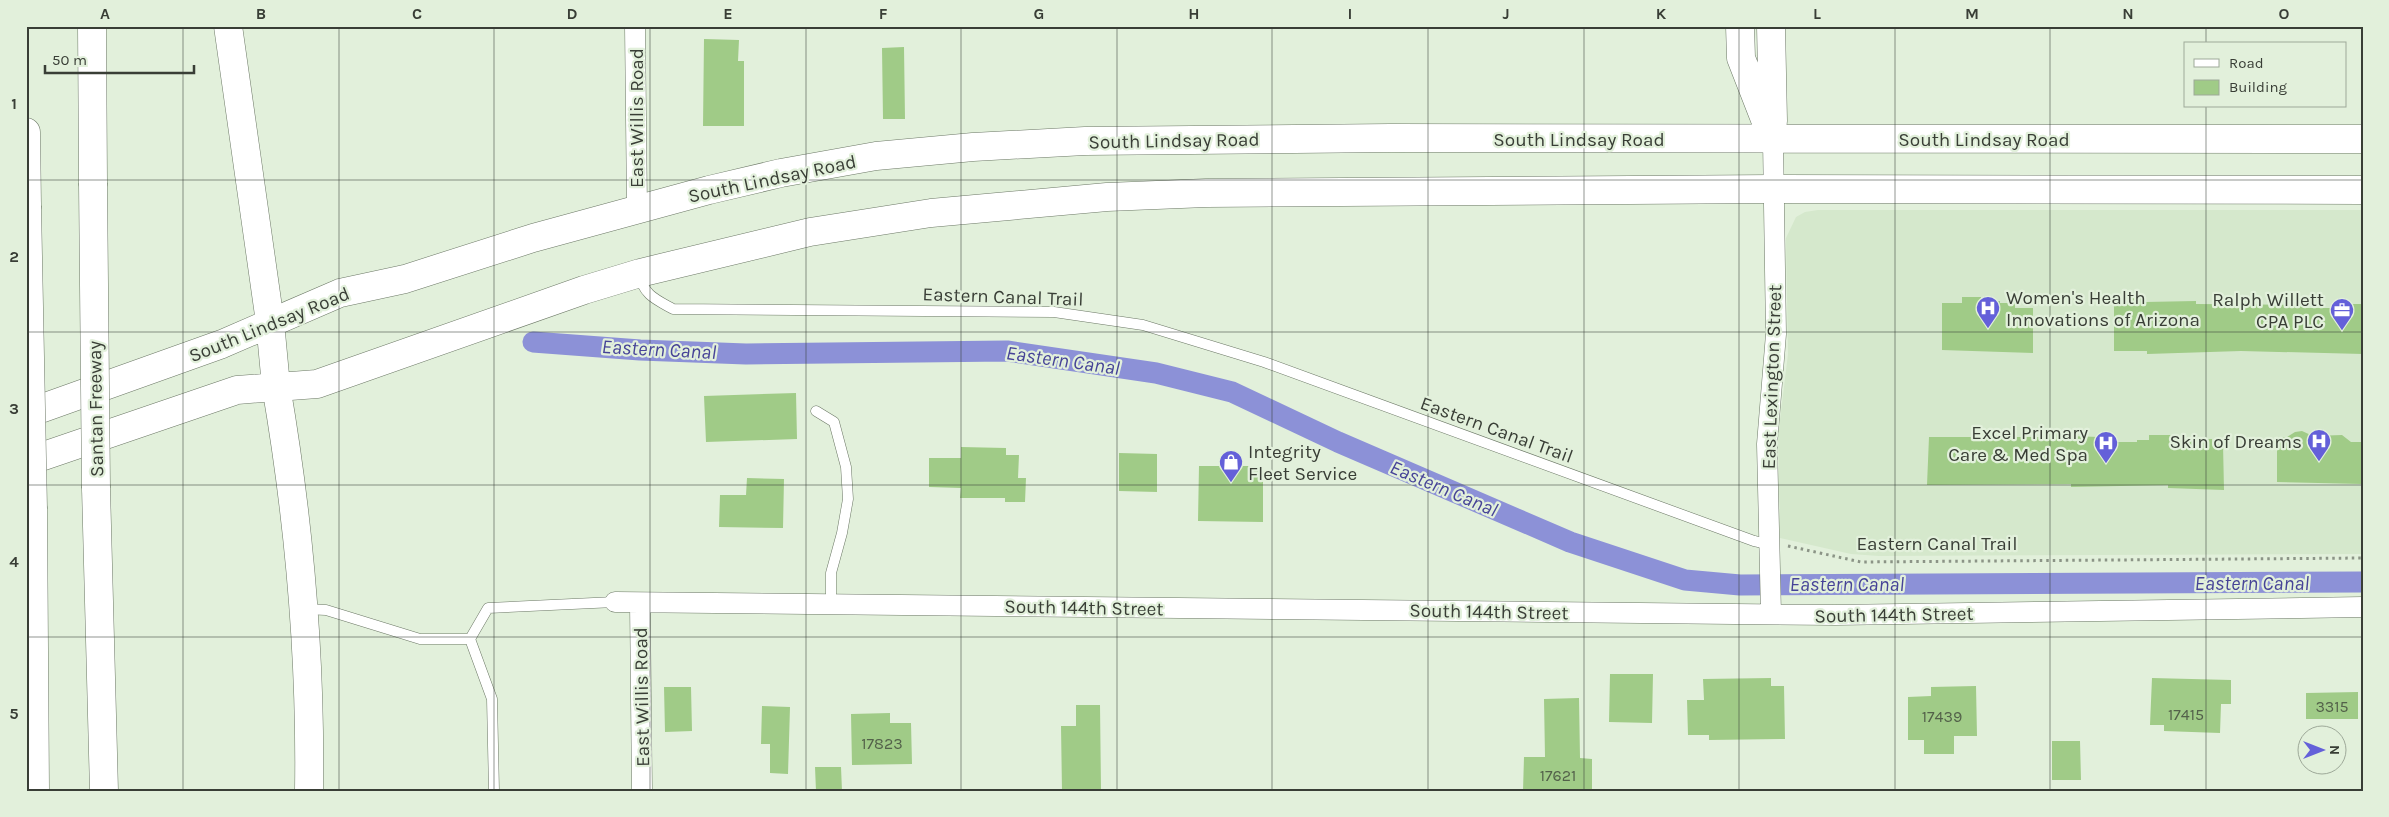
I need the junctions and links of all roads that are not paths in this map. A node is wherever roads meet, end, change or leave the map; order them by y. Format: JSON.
{"nodes":[{"id":1,"x":92,"y":26,"type":"edge"},
{"id":2,"x":228,"y":26,"type":"edge"},
{"id":3,"x":236,"y":26,"type":"edge"},
{"id":4,"x":635,"y":26,"type":"edge"},
{"id":5,"x":1740,"y":26,"type":"edge"},
{"id":6,"x":1771,"y":26,"type":"edge"},
{"id":7,"x":240,"y":104,"type":"junction"},
{"id":8,"x":26,"y":132,"type":"edge"},
{"id":9,"x":2363,"y":139,"type":"edge"},
{"id":10,"x":1774,"y":140,"type":"junction"},
{"id":11,"x":1773,"y":189,"type":"junction"},
{"id":12,"x":2363,"y":190,"type":"edge"},
{"id":13,"x":28,"y":206,"type":"edge"},
{"id":14,"x":637,"y":209,"type":"junction"},
{"id":15,"x":640,"y":273,"type":"junction"},
{"id":16,"x":270,"y":322,"type":"junction"},
{"id":17,"x":276,"y":386,"type":"junction"},
{"id":18,"x":816,"y":410,"type":"dead end"},
{"id":19,"x":26,"y":414,"type":"edge"},
{"id":20,"x":26,"y":462,"type":"edge"},
{"id":21,"x":1768,"y":550,"type":"junction"},
{"id":22,"x":614,"y":602,"type":"joint"},
{"id":23,"x":640,"y":602,"type":"junction"},
{"id":24,"x":831,"y":605,"type":"junction"},
{"id":25,"x":1771,"y":607,"type":"junction"},
{"id":26,"x":2363,"y":607,"type":"edge"},
{"id":27,"x":304,"y":610,"type":"junction"},
{"id":28,"x":470,"y":639,"type":"junction"},
{"id":29,"x":35,"y":791,"type":"edge"},
{"id":30,"x":104,"y":791,"type":"edge"},
{"id":31,"x":309,"y":791,"type":"edge"},
{"id":32,"x":494,"y":791,"type":"edge"},
{"id":33,"x":642,"y":791,"type":"edge"}],
"edges":[{"from":1,"to":30,"type":"main road","name":"Santan Freeway","bridge":true},
{"from":2,"to":7,"type":"main road"},
{"from":3,"to":7,"type":"main road"},
{"from":4,"to":14,"type":"street","name":"East Willis Road"},
{"from":5,"to":10,"type":"main road"},
{"from":6,"to":10,"type":"main road"},
{"from":7,"to":16,"type":"main road"},
{"from":8,"to":13,"type":"main road"},
{"from":9,"to":10,"type":"main road","name":"South Lindsay Road"},
{"from":10,"to":11,"type":"street","name":"East Lexington Street"},
{"from":10,"to":14,"type":"main road","name":"South Lindsay Road"},
{"from":11,"to":12,"type":"main road"},
{"from":11,"to":15,"type":"main road"},
{"from":11,"to":21,"type":"street","name":"East Lexington Street"},
{"from":13,"to":29,"type":"main road","bridge":true},
{"from":14,"to":16,"type":"main road","name":"South Lindsay Road"},
{"from":15,"to":17,"type":"main road"},
{"from":15,"to":21,"type":"lane","name":"Eastern Canal Trail"},
{"from":16,"to":17,"type":"main road"},
{"from":16,"to":19,"type":"main road","name":"South Lindsay Road"},
{"from":17,"to":20,"type":"main road"},
{"from":17,"to":27,"type":"main road"},
{"from":18,"to":24,"type":"lane"},
{"from":21,"to":25,"type":"street","name":"East Lexington Street"},
{"from":22,"to":23,"type":"street","name":"South 144th Street"},
{"from":22,"to":28,"type":"lane"},
{"from":23,"to":24,"type":"street","name":"South 144th Street"},
{"from":23,"to":33,"type":"street","name":"East Willis Road"},
{"from":24,"to":25,"type":"street","name":"South 144th Street"},
{"from":25,"to":26,"type":"street","name":"South 144th Street"},
{"from":27,"to":28,"type":"lane"},
{"from":27,"to":31,"type":"main road"},
{"from":28,"to":32,"type":"lane"}]}
